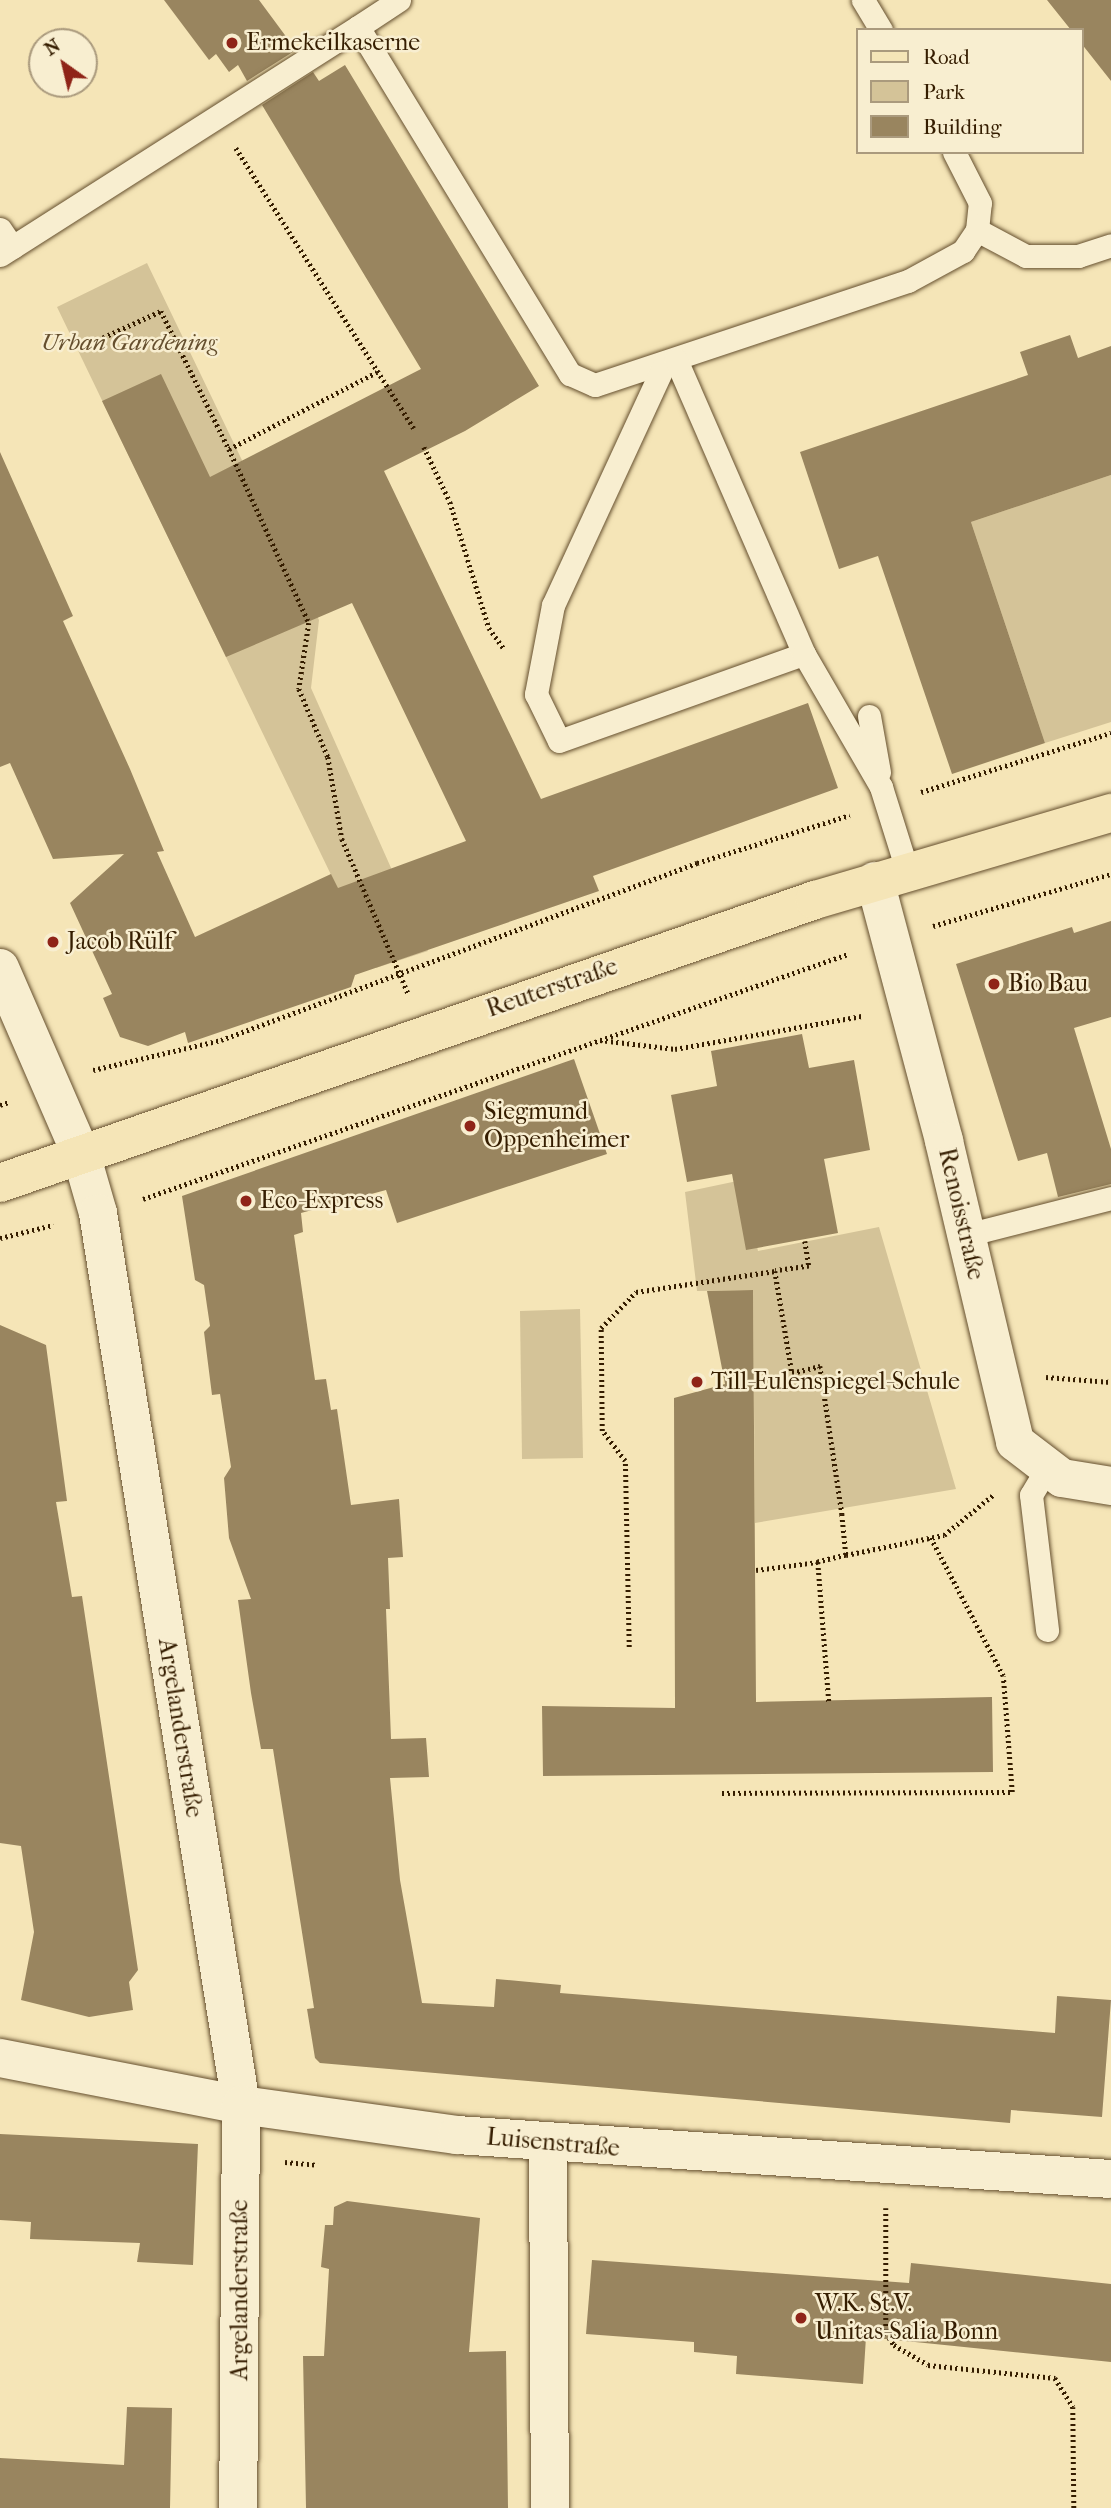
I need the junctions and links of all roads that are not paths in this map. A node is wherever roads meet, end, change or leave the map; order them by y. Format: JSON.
{"nodes":[{"id":1,"x":399,"y":0,"type":"edge"},
{"id":2,"x":863,"y":0,"type":"edge"},
{"id":3,"x":358,"y":27,"type":"junction"},
{"id":4,"x":880,"y":28,"type":"edge"},
{"id":5,"x":955,"y":154,"type":"edge"},
{"id":6,"x":977,"y":230,"type":"junction"},
{"id":7,"x":4,"y":244,"type":"edge"},
{"id":8,"x":1111,"y":245,"type":"edge"},
{"id":9,"x":670,"y":363,"type":"junction"},
{"id":10,"x":804,"y":654,"type":"junction"},
{"id":11,"x":869,"y":716,"type":"dead end"},
{"id":12,"x":884,"y":795,"type":"junction"},
{"id":13,"x":1111,"y":813,"type":"edge"},
{"id":14,"x":891,"y":875,"type":"junction"},
{"id":15,"x":0,"y":968,"type":"edge"},
{"id":16,"x":81,"y":1154,"type":"junction"},
{"id":17,"x":0,"y":1182,"type":"edge"},
{"id":18,"x":1111,"y":1198,"type":"edge"},
{"id":19,"x":966,"y":1235,"type":"junction"},
{"id":20,"x":1046,"y":1470,"type":"junction"},
{"id":21,"x":1111,"y":1486,"type":"edge"},
{"id":22,"x":1047,"y":1630,"type":"dead end"},
{"id":23,"x":0,"y":2058,"type":"edge"},
{"id":24,"x":241,"y":2105,"type":"junction"},
{"id":25,"x":548,"y":2144,"type":"junction"},
{"id":26,"x":1111,"y":2179,"type":"edge"},
{"id":27,"x":238,"y":2508,"type":"edge"},
{"id":28,"x":550,"y":2508,"type":"edge"}],
"edges":[{"from":1,"to":3,"type":"lane"},
{"from":2,"to":4,"type":"lane"},
{"from":3,"to":7,"type":"lane"},
{"from":3,"to":9,"type":"lane"},
{"from":5,"to":6,"type":"lane"},
{"from":6,"to":8,"type":"lane"},
{"from":6,"to":9,"type":"lane"},
{"from":9,"to":10,"type":"lane"},
{"from":9,"to":10,"type":"lane"},
{"from":10,"to":12,"type":"lane"},
{"from":11,"to":12,"type":"lane"},
{"from":12,"to":14,"type":"lane"},
{"from":13,"to":14,"type":"main road","name":"Reuterstraße"},
{"from":14,"to":16,"type":"main road","name":"Reuterstraße"},
{"from":14,"to":19,"type":"street","name":"Renoisstraße"},
{"from":15,"to":16,"type":"street","name":"Argelanderstraße"},
{"from":16,"to":17,"type":"main road","name":"Reuterstraße"},
{"from":16,"to":24,"type":"street","name":"Argelanderstraße"},
{"from":18,"to":19,"type":"lane"},
{"from":19,"to":20,"type":"street","name":"Renoisstraße"},
{"from":20,"to":21,"type":"street","name":"Renoisstraße"},
{"from":20,"to":22,"type":"lane"},
{"from":23,"to":24,"type":"street","name":"Luisenstraße"},
{"from":24,"to":25,"type":"street","name":"Luisenstraße"},
{"from":24,"to":27,"type":"street","name":"Argelanderstraße"},
{"from":25,"to":26,"type":"street","name":"Luisenstraße"},
{"from":25,"to":28,"type":"street"}]}
